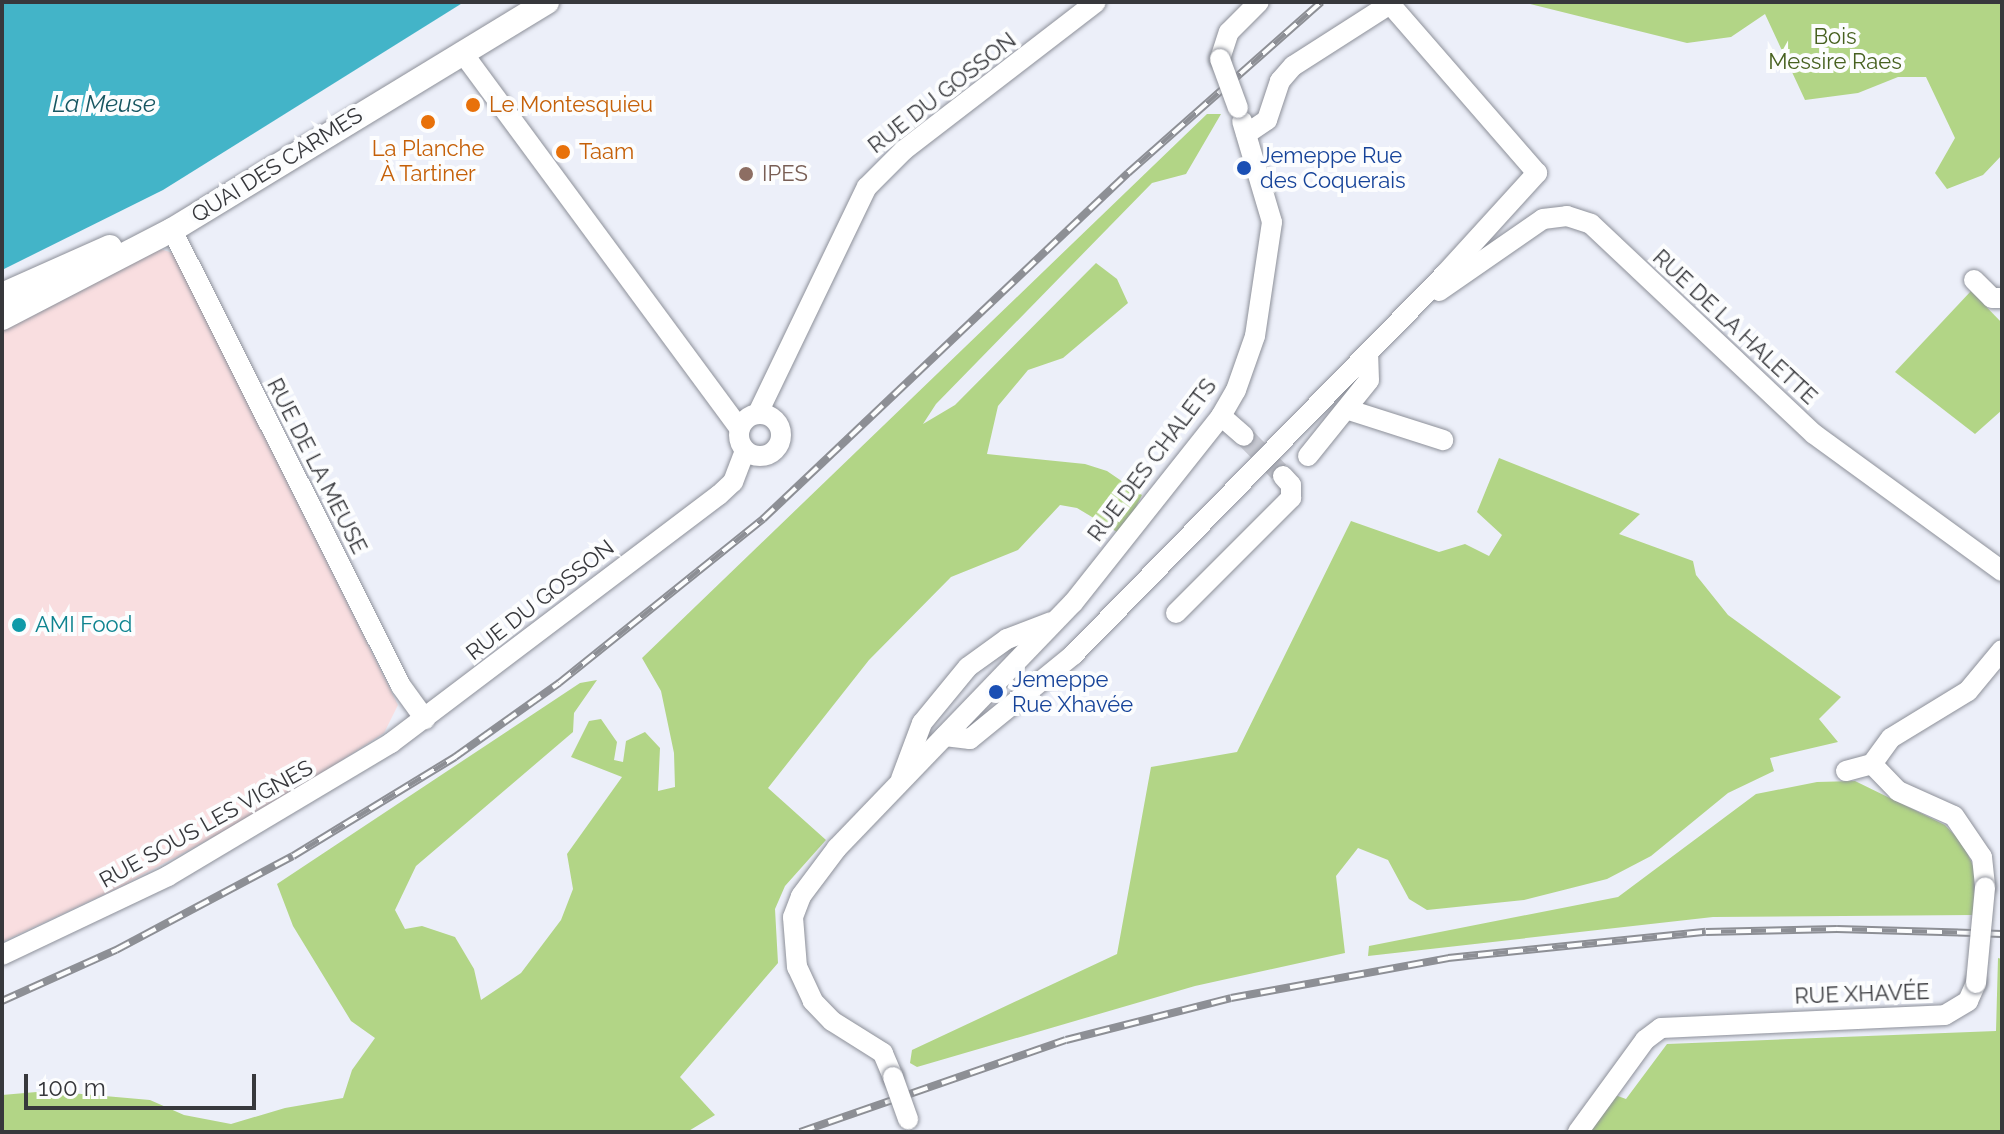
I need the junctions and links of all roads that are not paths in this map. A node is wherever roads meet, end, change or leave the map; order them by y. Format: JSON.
{"nodes":[{"id":1,"x":516,"y":2,"type":"edge"},
{"id":2,"x":547,"y":2,"type":"edge"},
{"id":3,"x":1096,"y":2,"type":"edge"},
{"id":4,"x":1259,"y":2,"type":"edge"},
{"id":5,"x":462,"y":52,"type":"junction"},
{"id":6,"x":1246,"y":134,"type":"junction"},
{"id":7,"x":172,"y":230,"type":"junction"},
{"id":8,"x":1974,"y":280,"type":"dead end"},
{"id":9,"x":1428,"y":292,"type":"junction"},
{"id":10,"x":2,"y":295,"type":"edge"},
{"id":11,"x":2002,"y":298,"type":"edge"},
{"id":12,"x":2,"y":318,"type":"edge"},
{"id":13,"x":1368,"y":355,"type":"junction"},
{"id":14,"x":1349,"y":410,"type":"junction"},
{"id":15,"x":758,"y":413,"type":"junction"},
{"id":16,"x":1221,"y":416,"type":"junction"},
{"id":17,"x":740,"y":429,"type":"junction"},
{"id":18,"x":1244,"y":436,"type":"tunnel mouth"},
{"id":19,"x":1443,"y":440,"type":"dead end"},
{"id":20,"x":745,"y":451,"type":"junction"},
{"id":21,"x":1308,"y":456,"type":"dead end"},
{"id":22,"x":1283,"y":476,"type":"dead end"},
{"id":23,"x":2002,"y":571,"type":"edge"},
{"id":24,"x":1176,"y":613,"type":"dead end"},
{"id":25,"x":1057,"y":621,"type":"junction"},
{"id":26,"x":2002,"y":650,"type":"edge"},
{"id":27,"x":425,"y":719,"type":"junction"},
{"id":28,"x":945,"y":736,"type":"junction"},
{"id":29,"x":1872,"y":764,"type":"junction"},
{"id":30,"x":1846,"y":771,"type":"dead end"},
{"id":31,"x":900,"y":783,"type":"junction"},
{"id":32,"x":2,"y":955,"type":"edge"},
{"id":33,"x":910,"y":1126,"type":"edge"},
{"id":34,"x":1578,"y":1132,"type":"edge"}],
"edges":[{"from":1,"to":10,"type":"main road","name":"QUAI DES CARMES"},
{"from":2,"to":5,"type":"main road","name":"QUAI DES CARMES"},
{"from":3,"to":15,"type":"street","name":"RUE DU GOSSON"},
{"from":4,"to":6,"type":"street","name":"RUE DES CHALETS","bridge":true},
{"from":5,"to":7,"type":"main road","name":"QUAI DES CARMES"},
{"from":5,"to":17,"type":"street"},
{"from":6,"to":9,"type":"street"},
{"from":6,"to":16,"type":"street","name":"RUE DES CHALETS"},
{"from":7,"to":12,"type":"main road","name":"QUAI DES CARMES"},
{"from":7,"to":27,"type":"street","name":"RUE DE LA MEUSE"},
{"from":8,"to":11,"type":"street"},
{"from":9,"to":13,"type":"street"},
{"from":9,"to":23,"type":"street","name":"RUE DE LA HALETTE"},
{"from":13,"to":14,"type":"street"},
{"from":13,"to":28,"type":"street"},
{"from":14,"to":19,"type":"street"},
{"from":14,"to":21,"type":"street"},
{"from":15,"to":17,"type":"street","name":"RUE DU GOSSON"},
{"from":15,"to":20,"type":"street"},
{"from":16,"to":18,"type":"street"},
{"from":16,"to":25,"type":"street","name":"RUE DES CHALETS"},
{"from":17,"to":20,"type":"street"},
{"from":20,"to":27,"type":"street","name":"RUE DU GOSSON"},
{"from":22,"to":24,"type":"street"},
{"from":25,"to":28,"type":"street","name":"RUE DES CHALETS"},
{"from":25,"to":31,"type":"street","name":"RUE DES CHALETS"},
{"from":26,"to":29,"type":"street"},
{"from":27,"to":32,"type":"street","name":"RUE SOUS LES VIGNES"},
{"from":28,"to":31,"type":"street","name":"RUE DES CHALETS"},
{"from":29,"to":30,"type":"street"},
{"from":29,"to":34,"type":"street","name":"RUE XHAVÉE","bridge":true},
{"from":31,"to":33,"type":"street","name":"RUE DES CHALETS","bridge":true}]}
